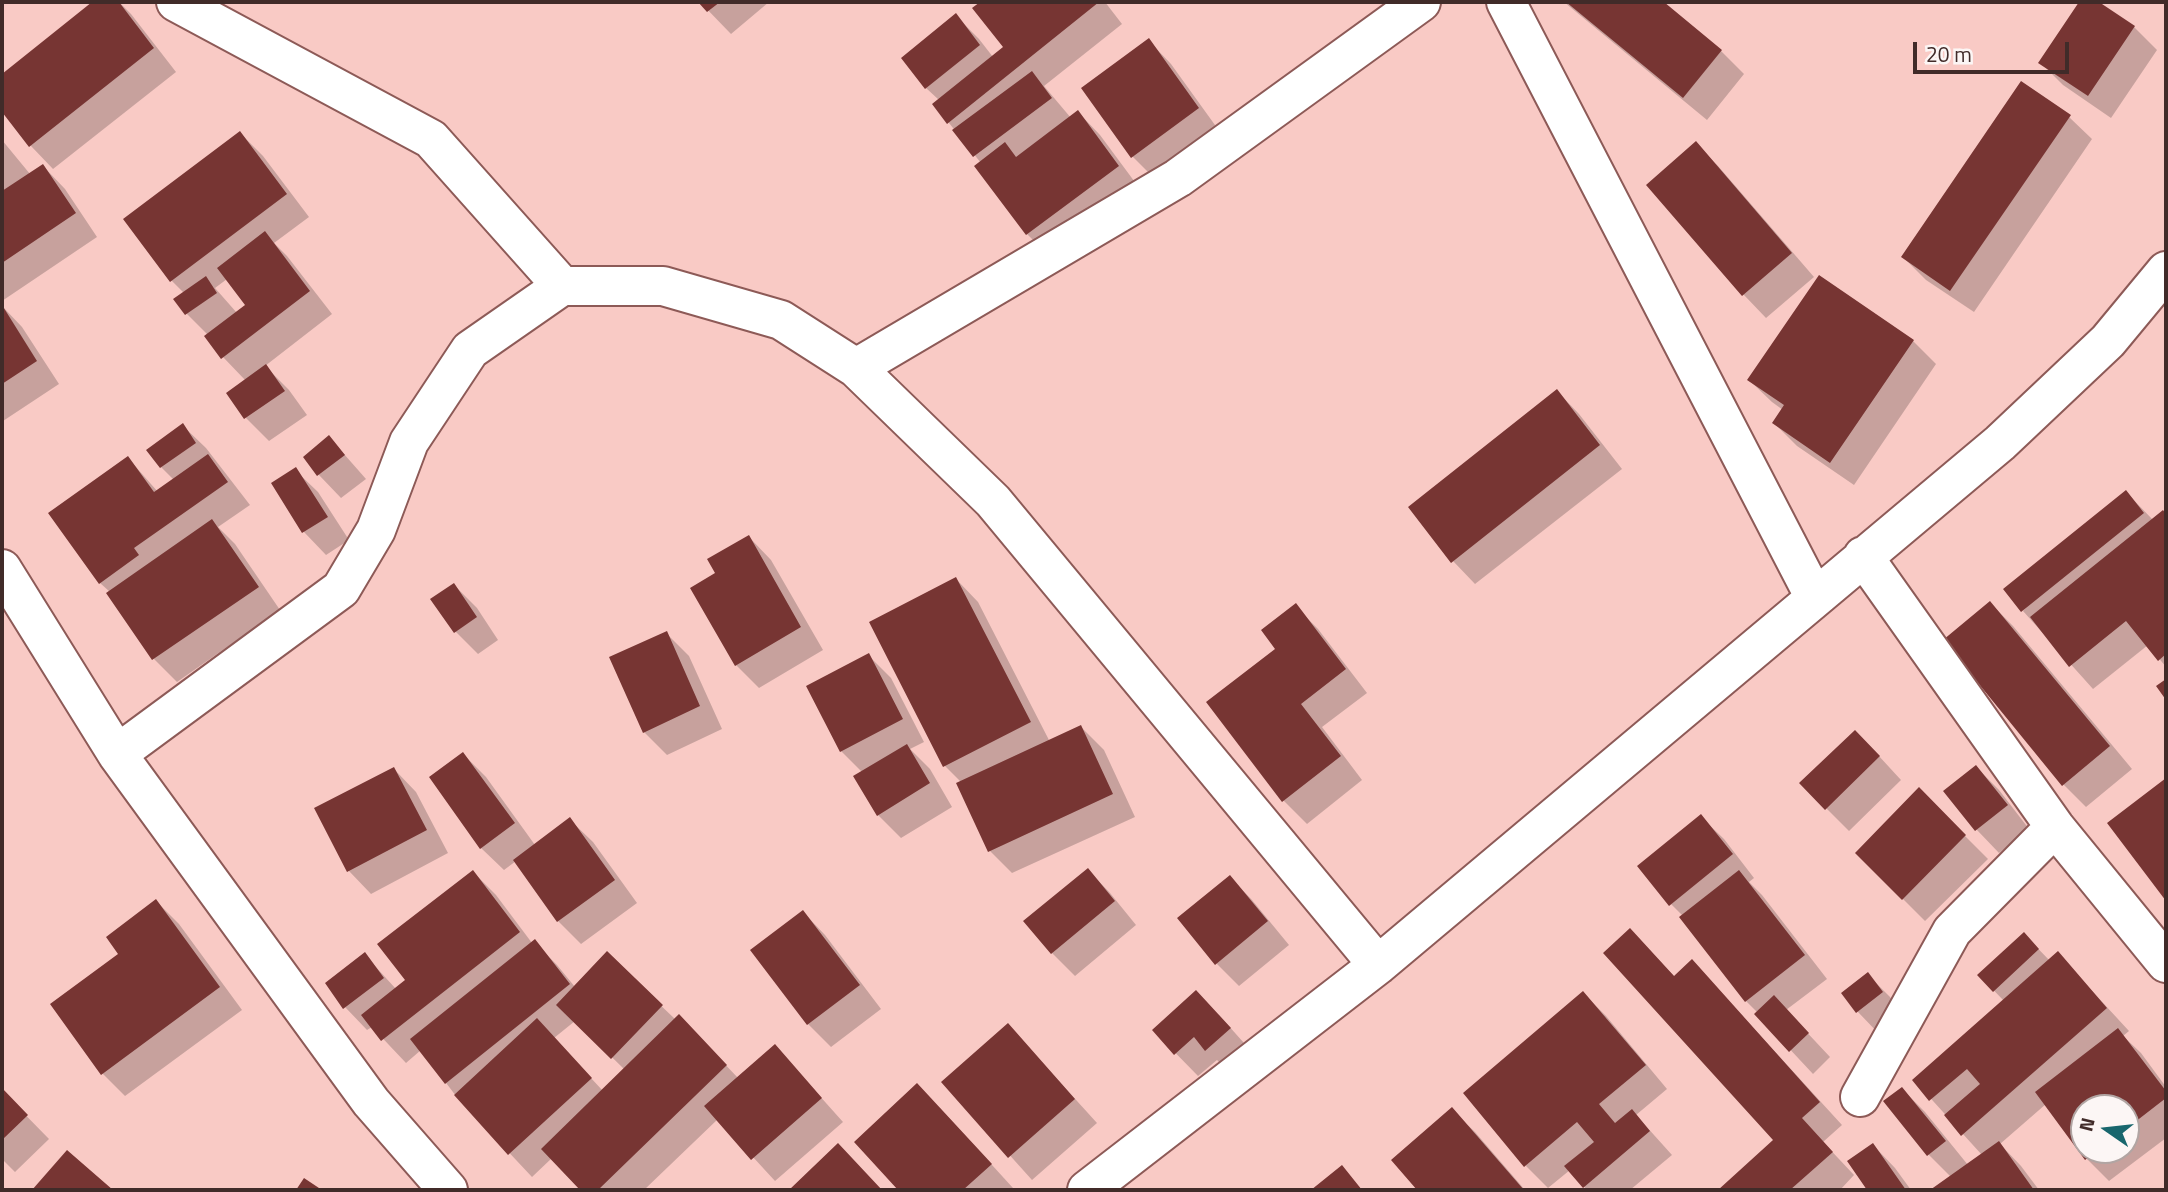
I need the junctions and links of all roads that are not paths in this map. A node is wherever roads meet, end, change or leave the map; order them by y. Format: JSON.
{"nodes":[{"id":1,"x":176,"y":2,"type":"edge"},
{"id":2,"x":1421,"y":2,"type":"edge"},
{"id":3,"x":1506,"y":2,"type":"edge"},
{"id":4,"x":2166,"y":271,"type":"edge"},
{"id":5,"x":562,"y":286,"type":"junction"},
{"id":6,"x":856,"y":368,"type":"junction"},
{"id":7,"x":1863,"y":556,"type":"junction"},
{"id":8,"x":2,"y":569,"type":"edge"},
{"id":9,"x":1814,"y":596,"type":"junction"},
{"id":10,"x":117,"y":754,"type":"junction"},
{"id":11,"x":2054,"y":827,"type":"junction"},
{"id":12,"x":2166,"y":963,"type":"edge"},
{"id":13,"x":1378,"y":965,"type":"junction"},
{"id":14,"x":1860,"y":1097,"type":"dead end"},
{"id":15,"x":448,"y":1190,"type":"edge"},
{"id":16,"x":1087,"y":1190,"type":"edge"}],
"edges":[{"from":1,"to":5,"type":"street"},
{"from":2,"to":6,"type":"street"},
{"from":3,"to":9,"type":"street"},
{"from":4,"to":7,"type":"street"},
{"from":5,"to":6,"type":"street"},
{"from":5,"to":10,"type":"street"},
{"from":6,"to":13,"type":"street"},
{"from":7,"to":9,"type":"street"},
{"from":7,"to":11,"type":"street"},
{"from":8,"to":10,"type":"street"},
{"from":9,"to":13,"type":"street"},
{"from":10,"to":15,"type":"street"},
{"from":11,"to":12,"type":"street"},
{"from":11,"to":14,"type":"street"},
{"from":13,"to":16,"type":"street"}]}
